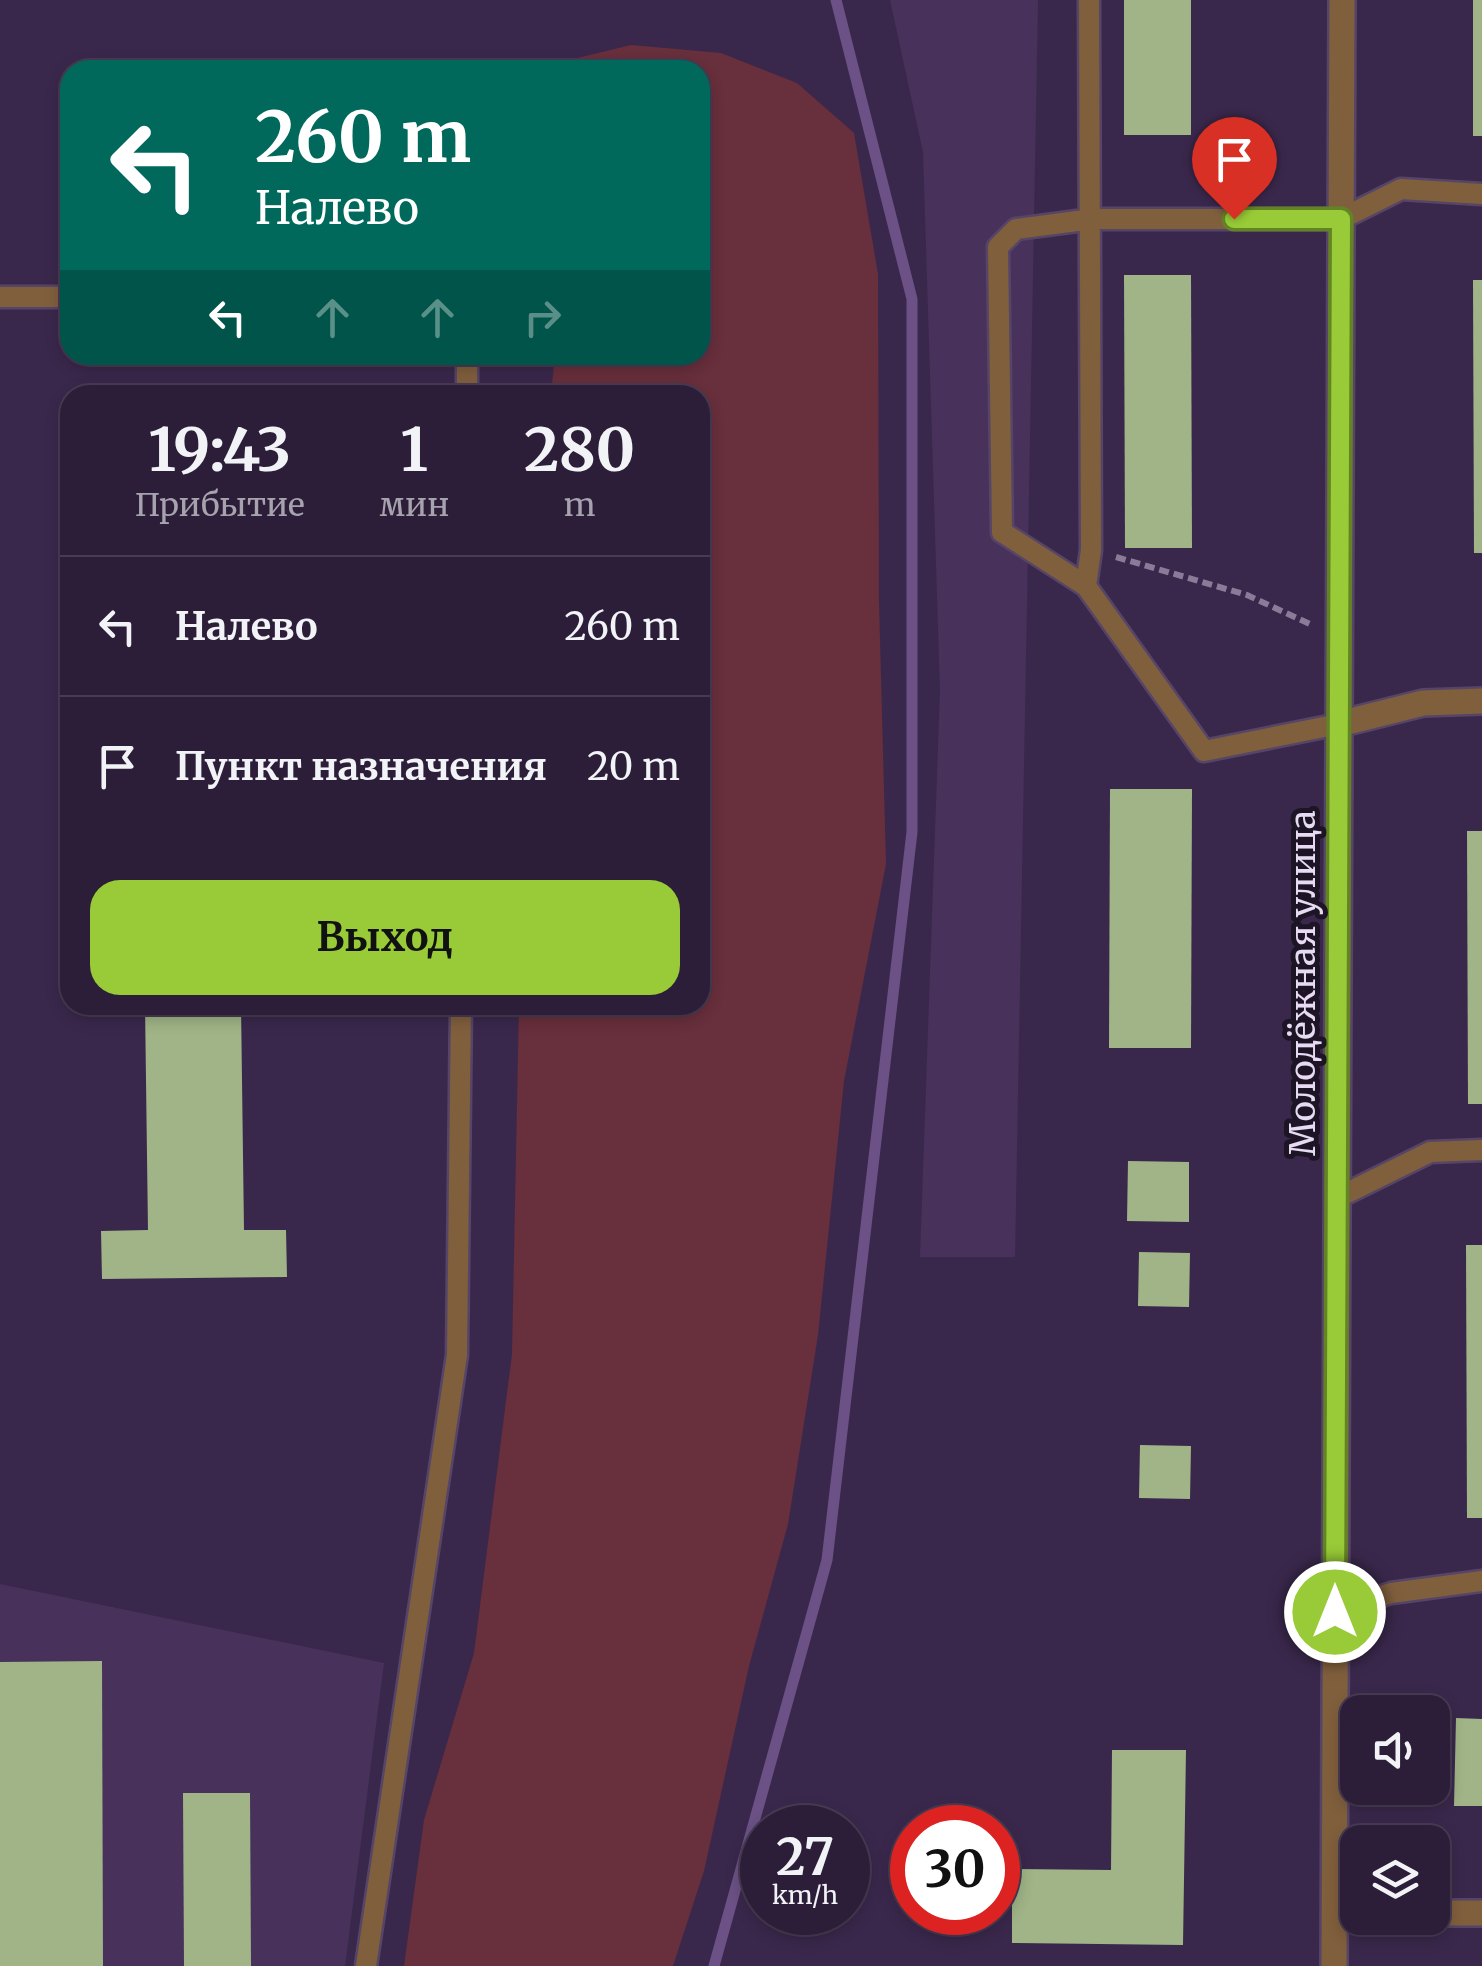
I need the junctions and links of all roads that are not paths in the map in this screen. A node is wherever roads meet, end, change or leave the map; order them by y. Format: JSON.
{"nodes":[{"id":1,"x":1089,"y":0,"type":"edge"},
{"id":2,"x":1342,"y":0,"type":"edge"},
{"id":3,"x":1482,"y":194,"type":"edge"},
{"id":4,"x":1341,"y":219,"type":"junction"},
{"id":5,"x":1092,"y":220,"type":"junction"},
{"id":6,"x":0,"y":297,"type":"edge"},
{"id":7,"x":60,"y":298,"type":"edge"},
{"id":8,"x":1086,"y":586,"type":"junction"},
{"id":9,"x":1482,"y":702,"type":"edge"},
{"id":10,"x":1339,"y":724,"type":"junction"},
{"id":11,"x":461,"y":1015,"type":"edge"},
{"id":12,"x":1482,"y":1150,"type":"edge"},
{"id":13,"x":1337,"y":1198,"type":"junction"},
{"id":14,"x":1482,"y":1582,"type":"edge"},
{"id":15,"x":1335,"y":1612,"type":"junction"},
{"id":16,"x":1343,"y":1825,"type":"edge"},
{"id":17,"x":1450,"y":1913,"type":"edge"},
{"id":18,"x":1482,"y":1913,"type":"edge"},
{"id":19,"x":1341,"y":1935,"type":"edge"},
{"id":20,"x":366,"y":1966,"type":"edge"},
{"id":21,"x":1334,"y":1966,"type":"edge"}],
"edges":[{"from":1,"to":5,"type":"lane"},
{"from":2,"to":4,"type":"street","name":"Молодёжная улица"},
{"from":3,"to":4,"type":"lane"},
{"from":4,"to":5,"type":"lane"},
{"from":4,"to":10,"type":"street","name":"Молодёжная улица"},
{"from":5,"to":8,"type":"lane"},
{"from":5,"to":8,"type":"lane"},
{"from":6,"to":7,"type":"lane"},
{"from":8,"to":10,"type":"lane"},
{"from":9,"to":10,"type":"street"},
{"from":10,"to":13,"type":"street","name":"Молодёжная улица"},
{"from":11,"to":20,"type":"lane"},
{"from":12,"to":13,"type":"lane"},
{"from":13,"to":15,"type":"street","name":"Молодёжная улица"},
{"from":14,"to":15,"type":"lane"},
{"from":15,"to":16,"type":"street","name":"Молодёжная улица"},
{"from":17,"to":18,"type":"street"},
{"from":19,"to":21,"type":"street","name":"Молодёжная улица"}]}
